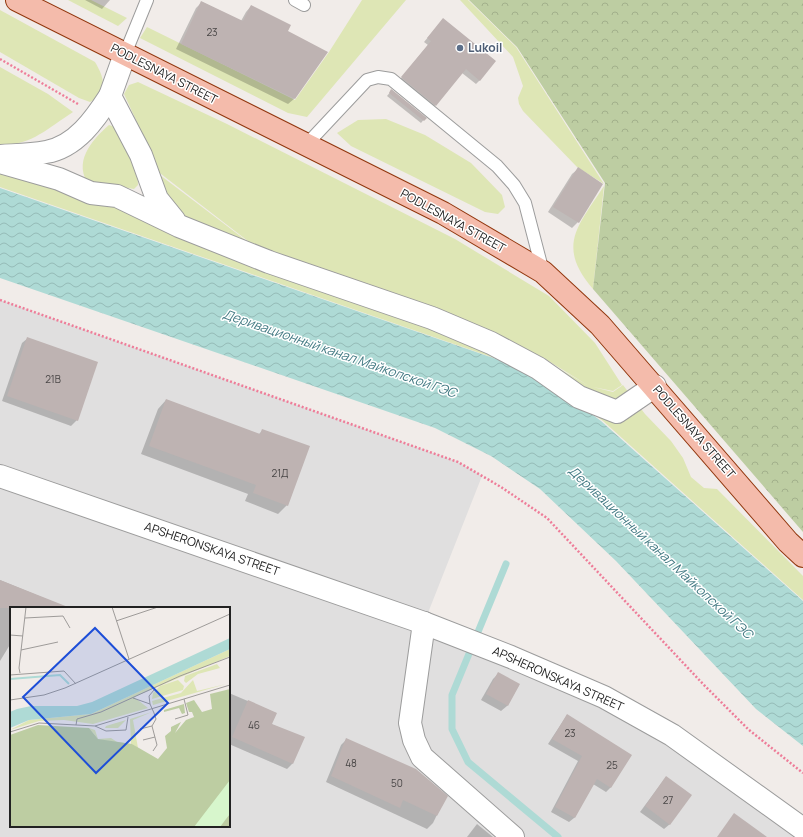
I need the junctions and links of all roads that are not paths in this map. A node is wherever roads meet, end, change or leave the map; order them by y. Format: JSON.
{"nodes":[{"id":1,"x":17,"y":0,"type":"edge"},
{"id":2,"x":147,"y":0,"type":"edge"},
{"id":3,"x":125,"y":54,"type":"junction"},
{"id":4,"x":110,"y":96,"type":"junction"},
{"id":5,"x":306,"y":145,"type":"junction"},
{"id":6,"x":0,"y":156,"type":"edge"},
{"id":7,"x":0,"y":162,"type":"edge"},
{"id":8,"x":179,"y":226,"type":"junction"},
{"id":9,"x":543,"y":272,"type":"junction"},
{"id":10,"x":655,"y":386,"type":"junction"},
{"id":11,"x":0,"y":476,"type":"edge"},
{"id":12,"x":803,"y":556,"type":"edge"},
{"id":13,"x":424,"y":623,"type":"junction"},
{"id":14,"x":803,"y":829,"type":"edge"},
{"id":15,"x":513,"y":837,"type":"edge"}],
"edges":[{"from":1,"to":3,"type":"main road","name":"PODLESNAYA STREET"},
{"from":2,"to":3,"type":"lane"},
{"from":3,"to":4,"type":"street"},
{"from":3,"to":5,"type":"main road","name":"PODLESNAYA STREET"},
{"from":4,"to":6,"type":"street"},
{"from":4,"to":8,"type":"street"},
{"from":5,"to":9,"type":"main road","name":"PODLESNAYA STREET"},
{"from":5,"to":9,"type":"lane"},
{"from":7,"to":8,"type":"street"},
{"from":8,"to":10,"type":"street"},
{"from":9,"to":10,"type":"main road","name":"PODLESNAYA STREET"},
{"from":10,"to":12,"type":"main road","name":"PODLESNAYA STREET"},
{"from":11,"to":13,"type":"street","name":"APSHERONSKAYA STREET"},
{"from":13,"to":14,"type":"street","name":"APSHERONSKAYA STREET"},
{"from":13,"to":15,"type":"street"}]}
